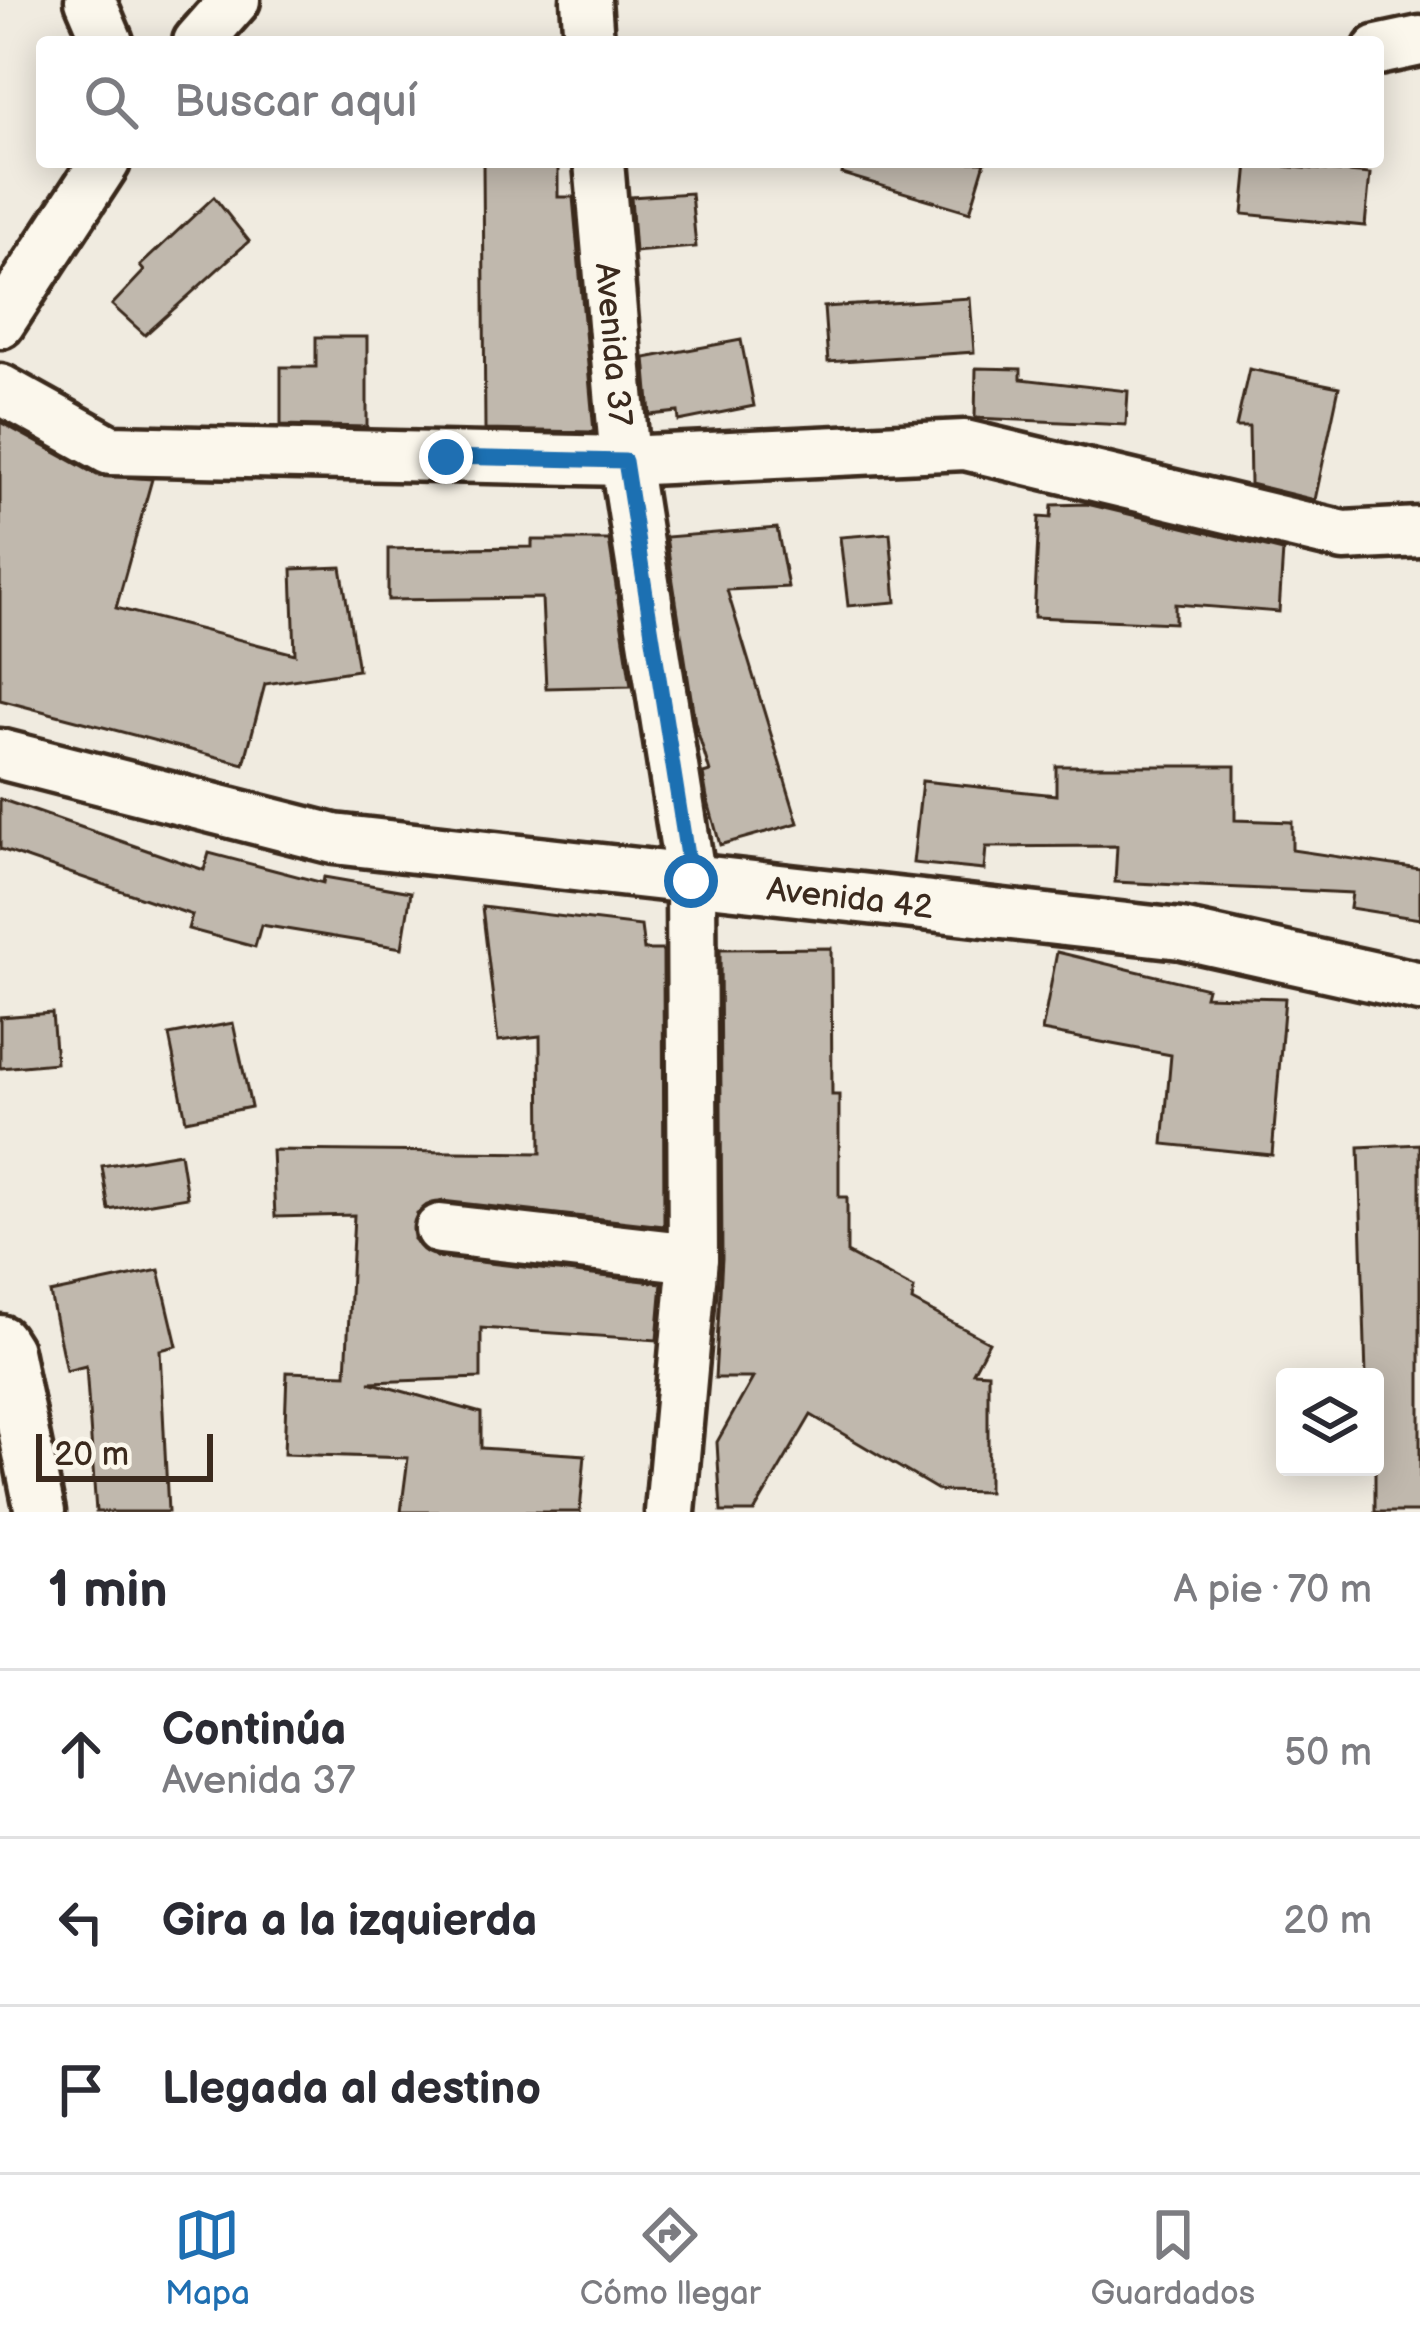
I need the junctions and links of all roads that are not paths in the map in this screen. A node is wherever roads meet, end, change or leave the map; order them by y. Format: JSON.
{"nodes":[{"id":1,"x":90,"y":0,"type":"edge"},
{"id":2,"x":235,"y":0,"type":"edge"},
{"id":3,"x":586,"y":0,"type":"edge"},
{"id":4,"x":106,"y":36,"type":"edge"},
{"id":5,"x":203,"y":36,"type":"edge"},
{"id":6,"x":589,"y":36,"type":"edge"},
{"id":7,"x":1420,"y":40,"type":"edge"},
{"id":8,"x":1384,"y":49,"type":"edge"},
{"id":9,"x":101,"y":168,"type":"edge"},
{"id":10,"x":600,"y":168,"type":"edge"},
{"id":11,"x":0,"y":323,"type":"edge"},
{"id":12,"x":0,"y":389,"type":"edge"},
{"id":13,"x":625,"y":461,"type":"junction"},
{"id":14,"x":1420,"y":532,"type":"edge"},
{"id":15,"x":0,"y":754,"type":"edge"},
{"id":16,"x":691,"y":881,"type":"junction"},
{"id":17,"x":1420,"y":987,"type":"edge"},
{"id":18,"x":440,"y":1229,"type":"dead end"},
{"id":19,"x":693,"y":1258,"type":"junction"},
{"id":20,"x":0,"y":1340,"type":"edge"},
{"id":21,"x":40,"y":1512,"type":"edge"},
{"id":22,"x":670,"y":1512,"type":"edge"}],
"edges":[{"from":1,"to":4,"type":"street"},
{"from":2,"to":5,"type":"street"},
{"from":3,"to":6,"type":"street"},
{"from":7,"to":8,"type":"street"},
{"from":9,"to":11,"type":"street"},
{"from":10,"to":13,"type":"street","name":"Avenida 37"},
{"from":12,"to":13,"type":"street"},
{"from":13,"to":14,"type":"street"},
{"from":13,"to":16,"type":"street","name":"Avenida 37"},
{"from":15,"to":16,"type":"street","name":"Avenida 42"},
{"from":16,"to":17,"type":"street","name":"Avenida 42"},
{"from":16,"to":19,"type":"street","name":"Avenida 37"},
{"from":18,"to":19,"type":"street"},
{"from":19,"to":22,"type":"street","name":"Avenida 37"},
{"from":20,"to":21,"type":"street"}]}
